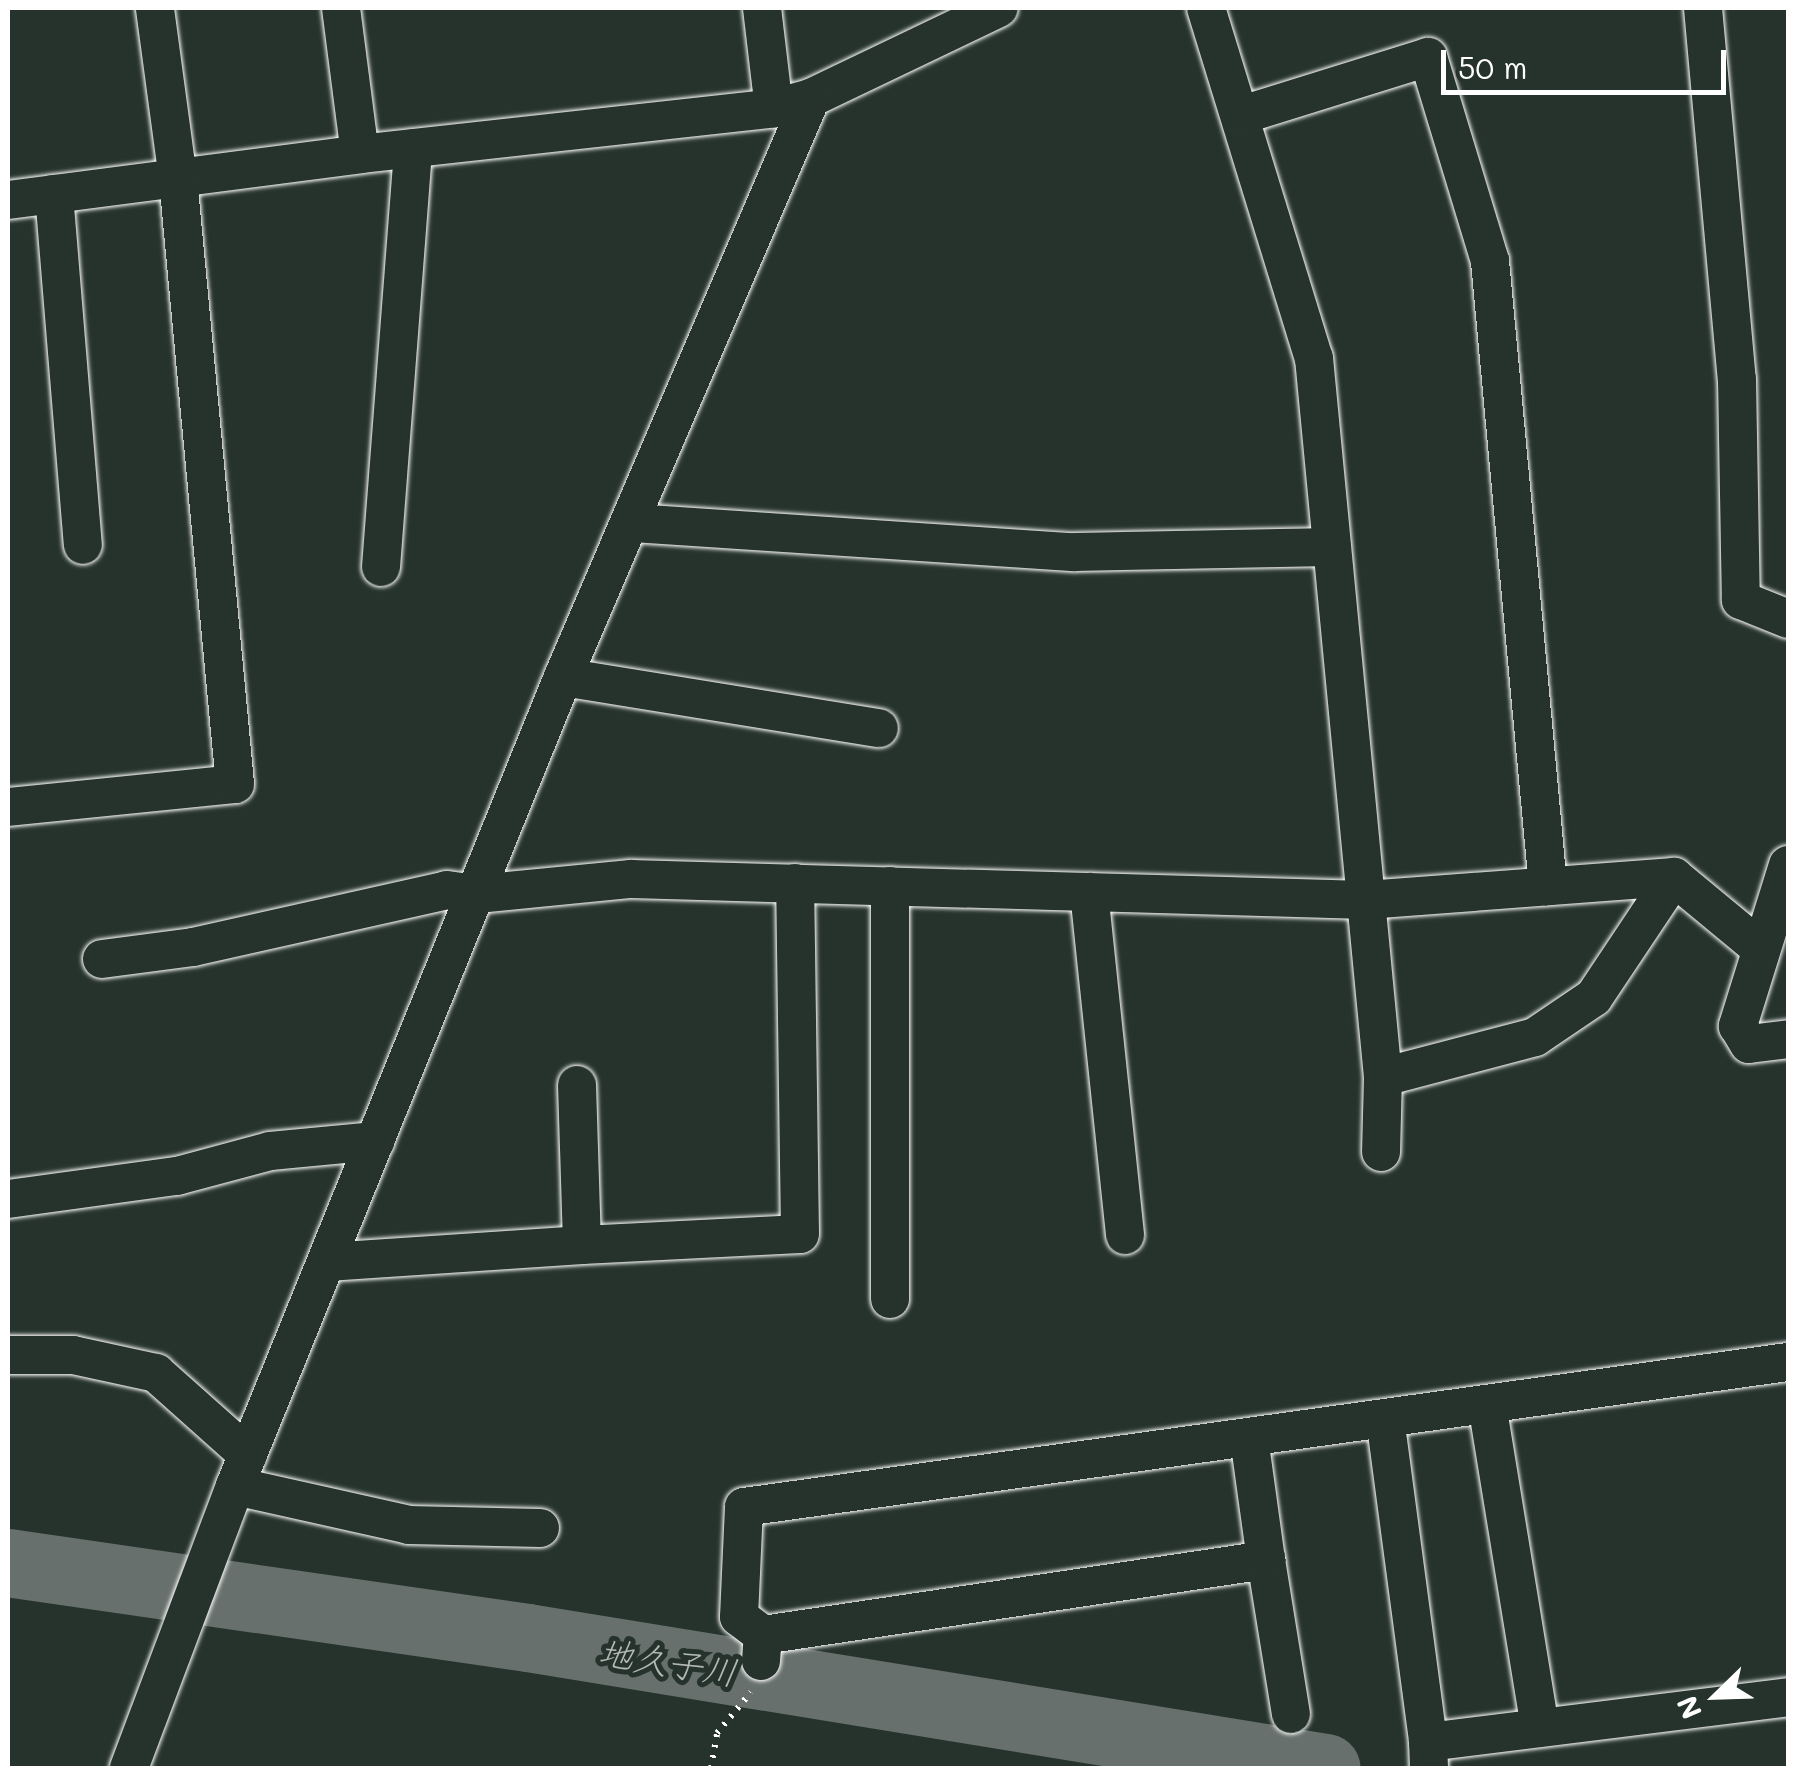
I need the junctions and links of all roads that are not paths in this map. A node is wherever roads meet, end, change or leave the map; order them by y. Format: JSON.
{"nodes":[{"id":1,"x":155,"y":8,"type":"edge"},
{"id":2,"x":342,"y":8,"type":"edge"},
{"id":3,"x":762,"y":8,"type":"edge"},
{"id":4,"x":998,"y":8,"type":"edge"},
{"id":5,"x":1206,"y":8,"type":"edge"},
{"id":6,"x":1703,"y":8,"type":"edge"},
{"id":7,"x":811,"y":98,"type":"junction"},
{"id":8,"x":774,"y":108,"type":"junction"},
{"id":9,"x":1242,"y":114,"type":"junction"},
{"id":10,"x":414,"y":148,"type":"junction"},
{"id":11,"x":360,"y":154,"type":"junction"},
{"id":12,"x":178,"y":178,"type":"junction"},
{"id":13,"x":54,"y":194,"type":"junction"},
{"id":14,"x":8,"y":200,"type":"edge"},
{"id":15,"x":633,"y":524,"type":"junction"},
{"id":16,"x":84,"y":545,"type":"dead end"},
{"id":17,"x":1332,"y":547,"type":"junction"},
{"id":18,"x":381,"y":568,"type":"dead end"},
{"id":19,"x":1788,"y":619,"type":"edge"},
{"id":20,"x":564,"y":678,"type":"junction"},
{"id":21,"x":879,"y":728,"type":"dead end"},
{"id":22,"x":8,"y":807,"type":"edge"},
{"id":23,"x":1788,"y":865,"type":"edge"},
{"id":24,"x":1674,"y":877,"type":"junction"},
{"id":25,"x":795,"y":884,"type":"junction"},
{"id":26,"x":890,"y":886,"type":"junction"},
{"id":27,"x":1548,"y":886,"type":"junction"},
{"id":28,"x":1089,"y":892,"type":"junction"},
{"id":29,"x":476,"y":894,"type":"junction"},
{"id":30,"x":1366,"y":900,"type":"junction"},
{"id":31,"x":1761,"y":949,"type":"junction"},
{"id":32,"x":102,"y":959,"type":"dead end"},
{"id":33,"x":1788,"y":1039,"type":"edge"},
{"id":34,"x":1383,"y":1077,"type":"junction"},
{"id":35,"x":577,"y":1084,"type":"dead end"},
{"id":36,"x":376,"y":1140,"type":"junction"},
{"id":37,"x":1381,"y":1152,"type":"dead end"},
{"id":38,"x":8,"y":1199,"type":"edge"},
{"id":39,"x":1125,"y":1236,"type":"dead end"},
{"id":40,"x":582,"y":1246,"type":"junction"},
{"id":41,"x":327,"y":1262,"type":"junction"},
{"id":42,"x":890,"y":1300,"type":"dead end"},
{"id":43,"x":8,"y":1355,"type":"edge"},
{"id":44,"x":1788,"y":1362,"type":"edge"},
{"id":45,"x":1487,"y":1404,"type":"junction"},
{"id":46,"x":1385,"y":1418,"type":"junction"},
{"id":47,"x":1249,"y":1437,"type":"junction"},
{"id":48,"x":241,"y":1470,"type":"junction"},
{"id":49,"x":540,"y":1528,"type":"dead end"},
{"id":50,"x":1266,"y":1560,"type":"junction"},
{"id":51,"x":1788,"y":1697,"type":"edge"},
{"id":52,"x":1291,"y":1714,"type":"dead end"},
{"id":53,"x":1540,"y":1728,"type":"junction"},
{"id":54,"x":1429,"y":1756,"type":"edge"},
{"id":55,"x":129,"y":1768,"type":"edge"}],
"edges":[{"from":1,"to":12,"type":"street"},
{"from":2,"to":11,"type":"street"},
{"from":3,"to":8,"type":"street"},
{"from":4,"to":7,"type":"street"},
{"from":5,"to":9,"type":"street"},
{"from":6,"to":19,"type":"street"},
{"from":7,"to":8,"type":"street"},
{"from":7,"to":15,"type":"street"},
{"from":8,"to":10,"type":"street"},
{"from":9,"to":17,"type":"street"},
{"from":9,"to":27,"type":"street"},
{"from":10,"to":11,"type":"street"},
{"from":10,"to":18,"type":"street"},
{"from":11,"to":12,"type":"street"},
{"from":12,"to":13,"type":"street"},
{"from":12,"to":22,"type":"street"},
{"from":13,"to":14,"type":"street"},
{"from":13,"to":16,"type":"street"},
{"from":15,"to":17,"type":"street"},
{"from":15,"to":20,"type":"street"},
{"from":17,"to":30,"type":"street"},
{"from":20,"to":21,"type":"street"},
{"from":20,"to":29,"type":"street"},
{"from":23,"to":31,"type":"street"},
{"from":24,"to":27,"type":"street"},
{"from":24,"to":31,"type":"street"},
{"from":24,"to":34,"type":"street"},
{"from":25,"to":26,"type":"street"},
{"from":25,"to":29,"type":"street"},
{"from":25,"to":40,"type":"street"},
{"from":26,"to":28,"type":"street"},
{"from":26,"to":42,"type":"street"},
{"from":27,"to":30,"type":"street"},
{"from":28,"to":30,"type":"street"},
{"from":28,"to":39,"type":"street"},
{"from":29,"to":32,"type":"street"},
{"from":29,"to":36,"type":"street"},
{"from":30,"to":34,"type":"street"},
{"from":31,"to":33,"type":"street"},
{"from":34,"to":37,"type":"street"},
{"from":35,"to":40,"type":"street"},
{"from":36,"to":38,"type":"street"},
{"from":36,"to":41,"type":"street"},
{"from":40,"to":41,"type":"street"},
{"from":41,"to":48,"type":"street"},
{"from":43,"to":48,"type":"street"},
{"from":44,"to":45,"type":"street"},
{"from":45,"to":46,"type":"street"},
{"from":45,"to":53,"type":"street"},
{"from":46,"to":47,"type":"street"},
{"from":46,"to":54,"type":"street"},
{"from":47,"to":50,"type":"street"},
{"from":47,"to":50,"type":"street"},
{"from":48,"to":49,"type":"street"},
{"from":48,"to":55,"type":"street"},
{"from":50,"to":52,"type":"street"},
{"from":51,"to":53,"type":"street"},
{"from":53,"to":54,"type":"street"}]}
